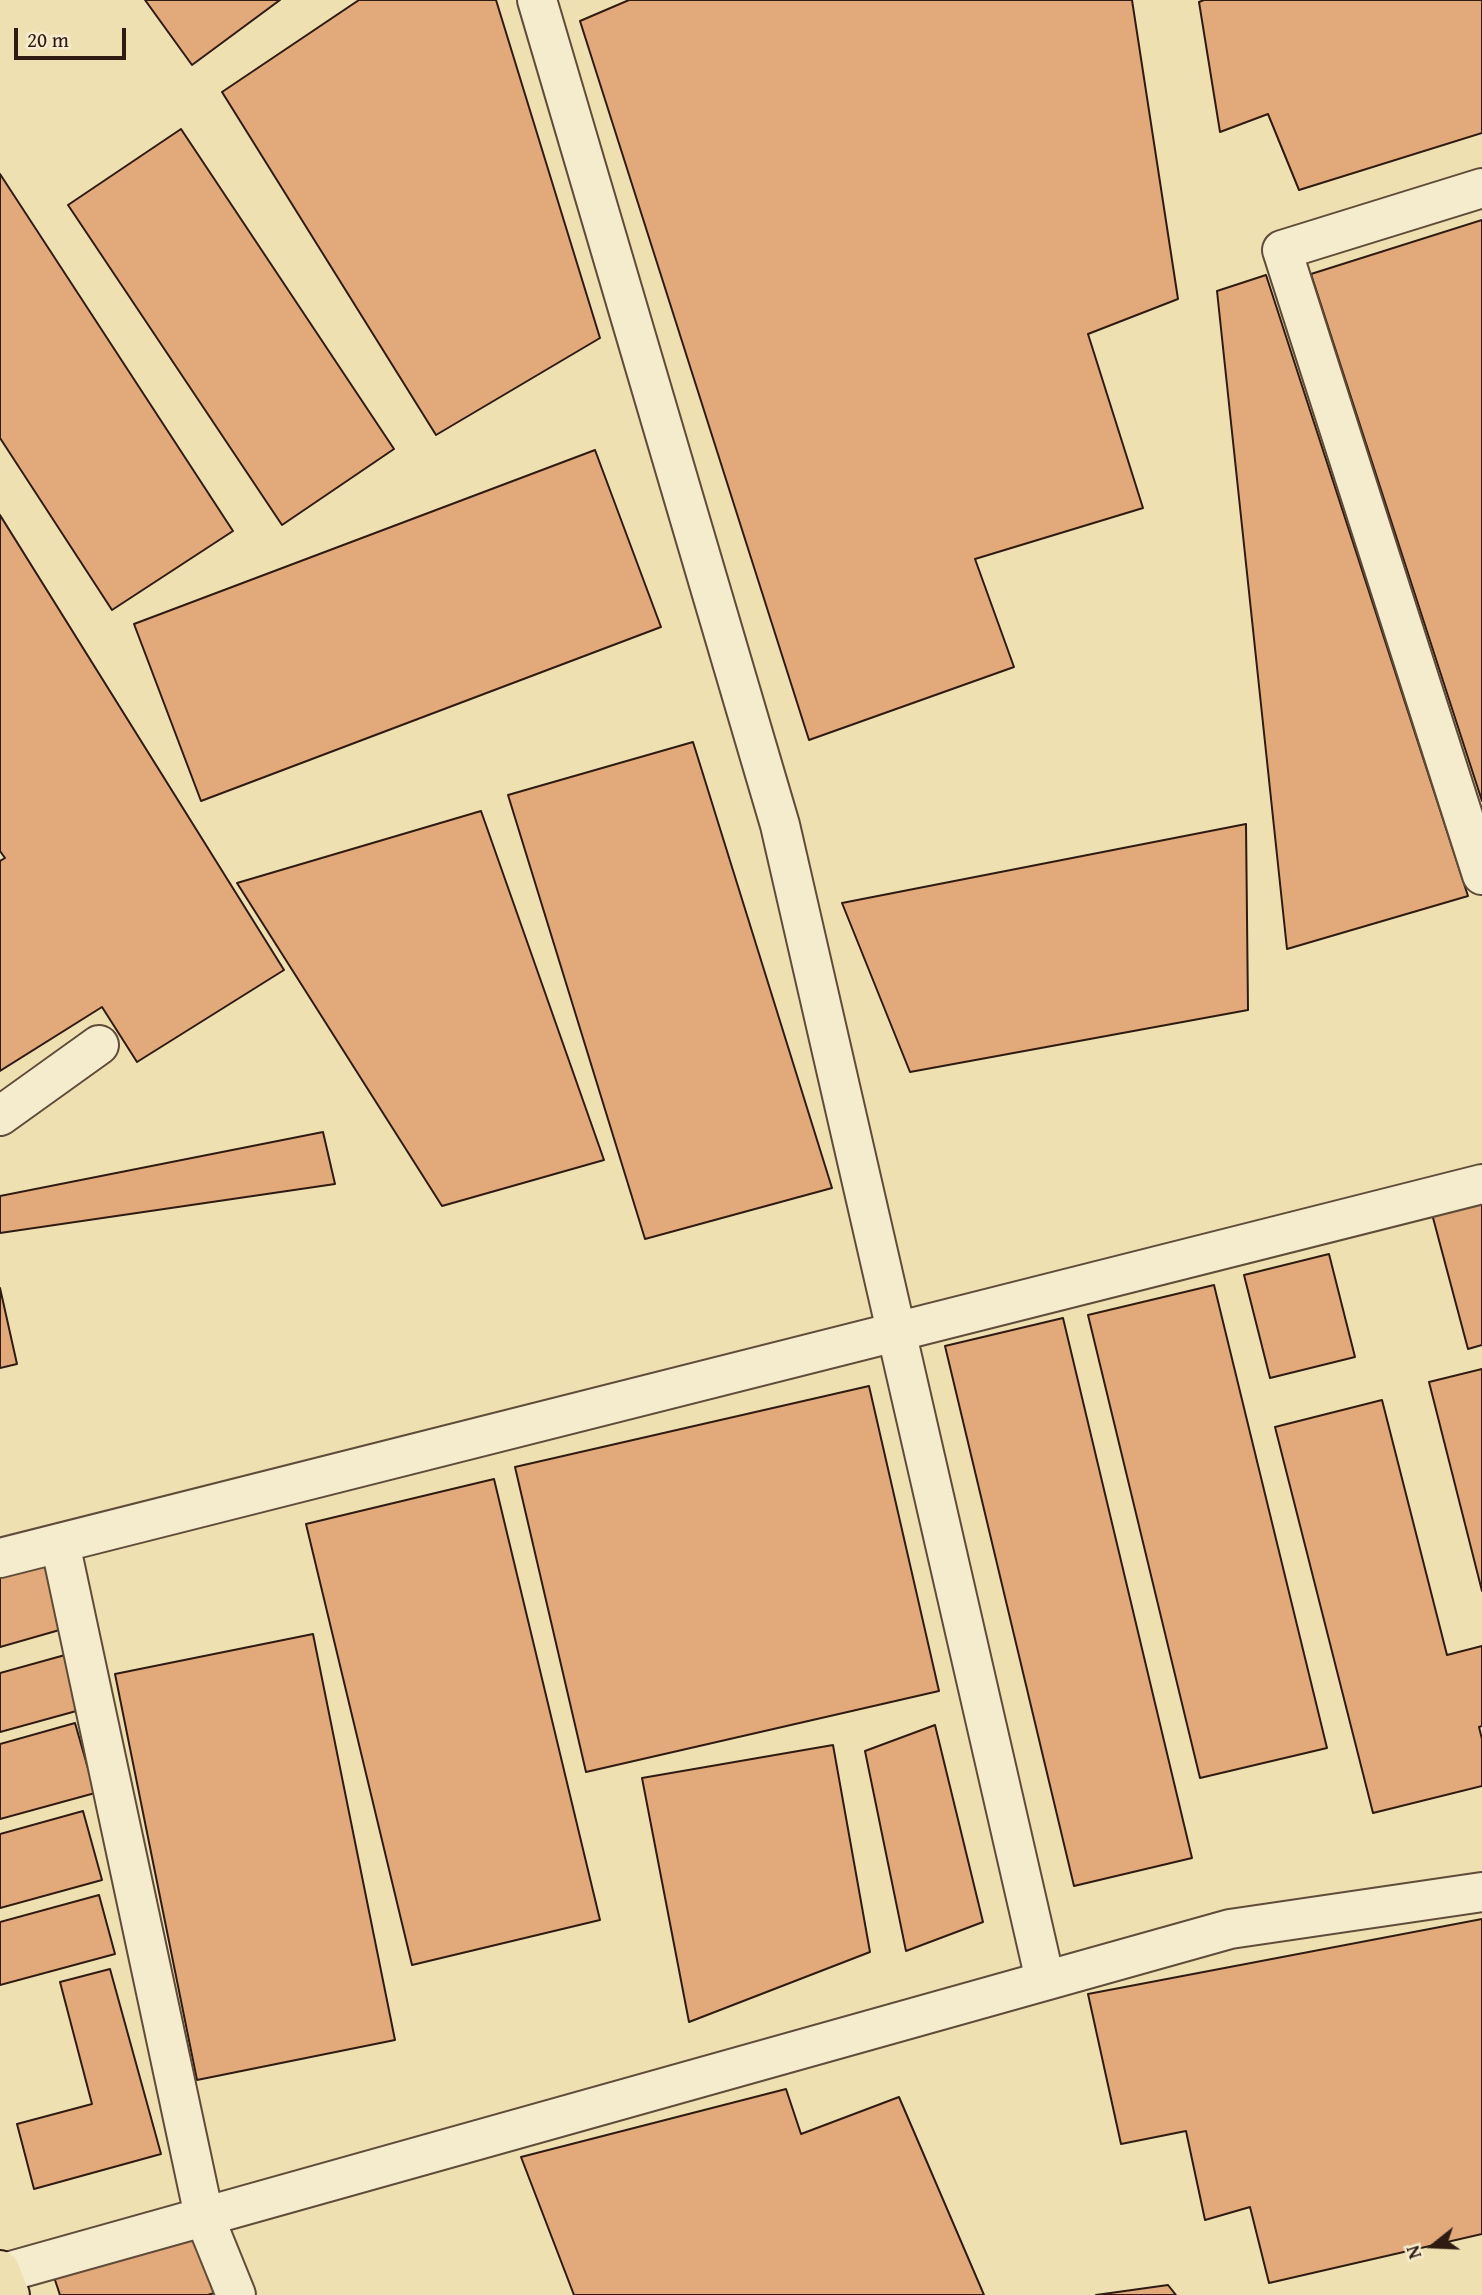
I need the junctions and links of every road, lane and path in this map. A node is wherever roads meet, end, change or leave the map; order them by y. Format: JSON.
{"nodes":[{"id":1,"x":537,"y":0,"type":"edge"},
{"id":2,"x":1482,"y":188,"type":"edge"},
{"id":3,"x":1482,"y":875,"type":"edge"},
{"id":4,"x":99,"y":1045,"type":"dead end"},
{"id":5,"x":0,"y":1116,"type":"edge"},
{"id":6,"x":1482,"y":1184,"type":"edge"},
{"id":7,"x":898,"y":1331,"type":"junction"},
{"id":8,"x":60,"y":1543,"type":"junction"},
{"id":9,"x":0,"y":1558,"type":"edge"},
{"id":10,"x":1482,"y":1892,"type":"edge"},
{"id":11,"x":1045,"y":1980,"type":"junction"},
{"id":12,"x":204,"y":2216,"type":"junction"},
{"id":13,"x":0,"y":2272,"type":"edge"},
{"id":14,"x":10,"y":2295,"type":"edge"},
{"id":15,"x":236,"y":2295,"type":"edge"}],
"edges":[{"from":1,"to":7,"type":"street"},
{"from":2,"to":3,"type":"street"},
{"from":4,"to":5,"type":"street"},
{"from":6,"to":7,"type":"street"},
{"from":7,"to":8,"type":"street"},
{"from":7,"to":11,"type":"street"},
{"from":8,"to":9,"type":"street"},
{"from":8,"to":12,"type":"street"},
{"from":10,"to":11,"type":"street"},
{"from":11,"to":12,"type":"street"},
{"from":12,"to":13,"type":"street"},
{"from":12,"to":15,"type":"street"},
{"from":13,"to":14,"type":"main road"}]}
